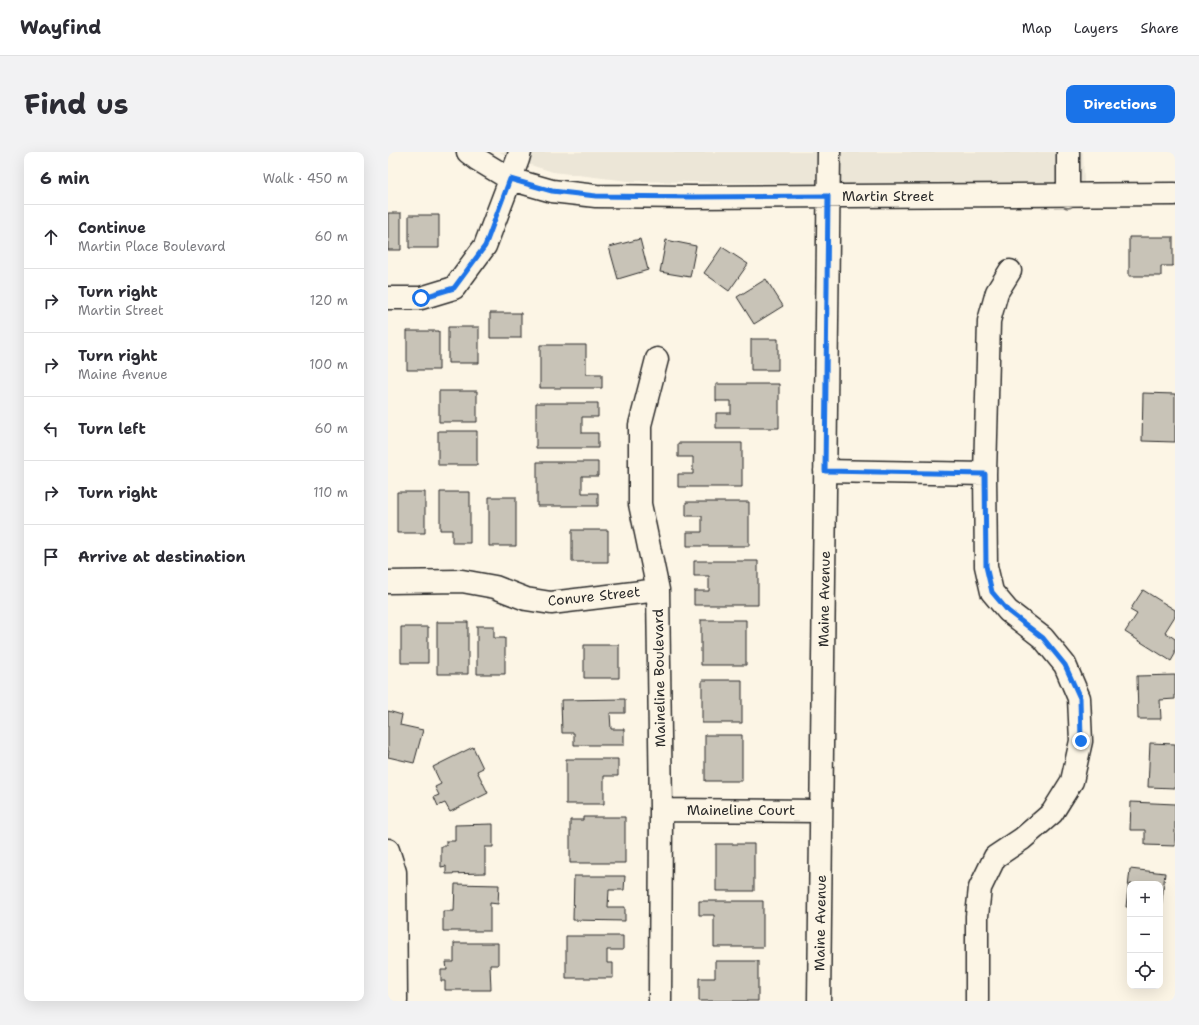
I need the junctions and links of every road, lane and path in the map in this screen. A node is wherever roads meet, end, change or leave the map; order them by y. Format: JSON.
{"nodes":[{"id":1,"x":468,"y":152,"type":"edge"},
{"id":2,"x":520,"y":152,"type":"edge"},
{"id":3,"x":829,"y":152,"type":"edge"},
{"id":4,"x":1068,"y":152,"type":"edge"},
{"id":5,"x":510,"y":179,"type":"junction"},
{"id":6,"x":1175,"y":194,"type":"edge"},
{"id":7,"x":828,"y":196,"type":"junction"},
{"id":8,"x":1068,"y":196,"type":"junction"},
{"id":9,"x":1010,"y":271,"type":"dead end"},
{"id":10,"x":388,"y":298,"type":"edge"},
{"id":11,"x":658,"y":359,"type":"dead end"},
{"id":12,"x":825,"y":471,"type":"junction"},
{"id":13,"x":985,"y":474,"type":"junction"},
{"id":14,"x":388,"y":582,"type":"edge"},
{"id":15,"x":658,"y":590,"type":"junction"},
{"id":16,"x":661,"y":810,"type":"junction"},
{"id":17,"x":821,"y":811,"type":"junction"},
{"id":18,"x":388,"y":850,"type":"edge"},
{"id":19,"x":396,"y":1001,"type":"edge"},
{"id":20,"x":660,"y":1001,"type":"edge"},
{"id":21,"x":819,"y":1001,"type":"edge"},
{"id":22,"x":977,"y":1001,"type":"edge"}],
"edges":[{"from":1,"to":5,"type":"street","name":"Martin Street"},
{"from":2,"to":5,"type":"street"},
{"from":3,"to":7,"type":"street","name":"Maine Avenue"},
{"from":4,"to":8,"type":"street"},
{"from":5,"to":7,"type":"street","name":"Martin Street"},
{"from":5,"to":10,"type":"street"},
{"from":6,"to":8,"type":"street","name":"Martin Street"},
{"from":7,"to":8,"type":"street","name":"Martin Street"},
{"from":7,"to":12,"type":"street","name":"Maine Avenue"},
{"from":9,"to":13,"type":"street"},
{"from":11,"to":15,"type":"street","name":"Maineline Boulevard"},
{"from":12,"to":13,"type":"street"},
{"from":12,"to":17,"type":"street","name":"Maine Avenue"},
{"from":13,"to":22,"type":"street"},
{"from":14,"to":15,"type":"street","name":"Conure Street"},
{"from":15,"to":16,"type":"street","name":"Maineline Boulevard"},
{"from":16,"to":17,"type":"street","name":"Maineline Court"},
{"from":16,"to":20,"type":"street","name":"Maineline Boulevard"},
{"from":17,"to":21,"type":"street","name":"Maine Avenue"},
{"from":18,"to":19,"type":"street"}]}
